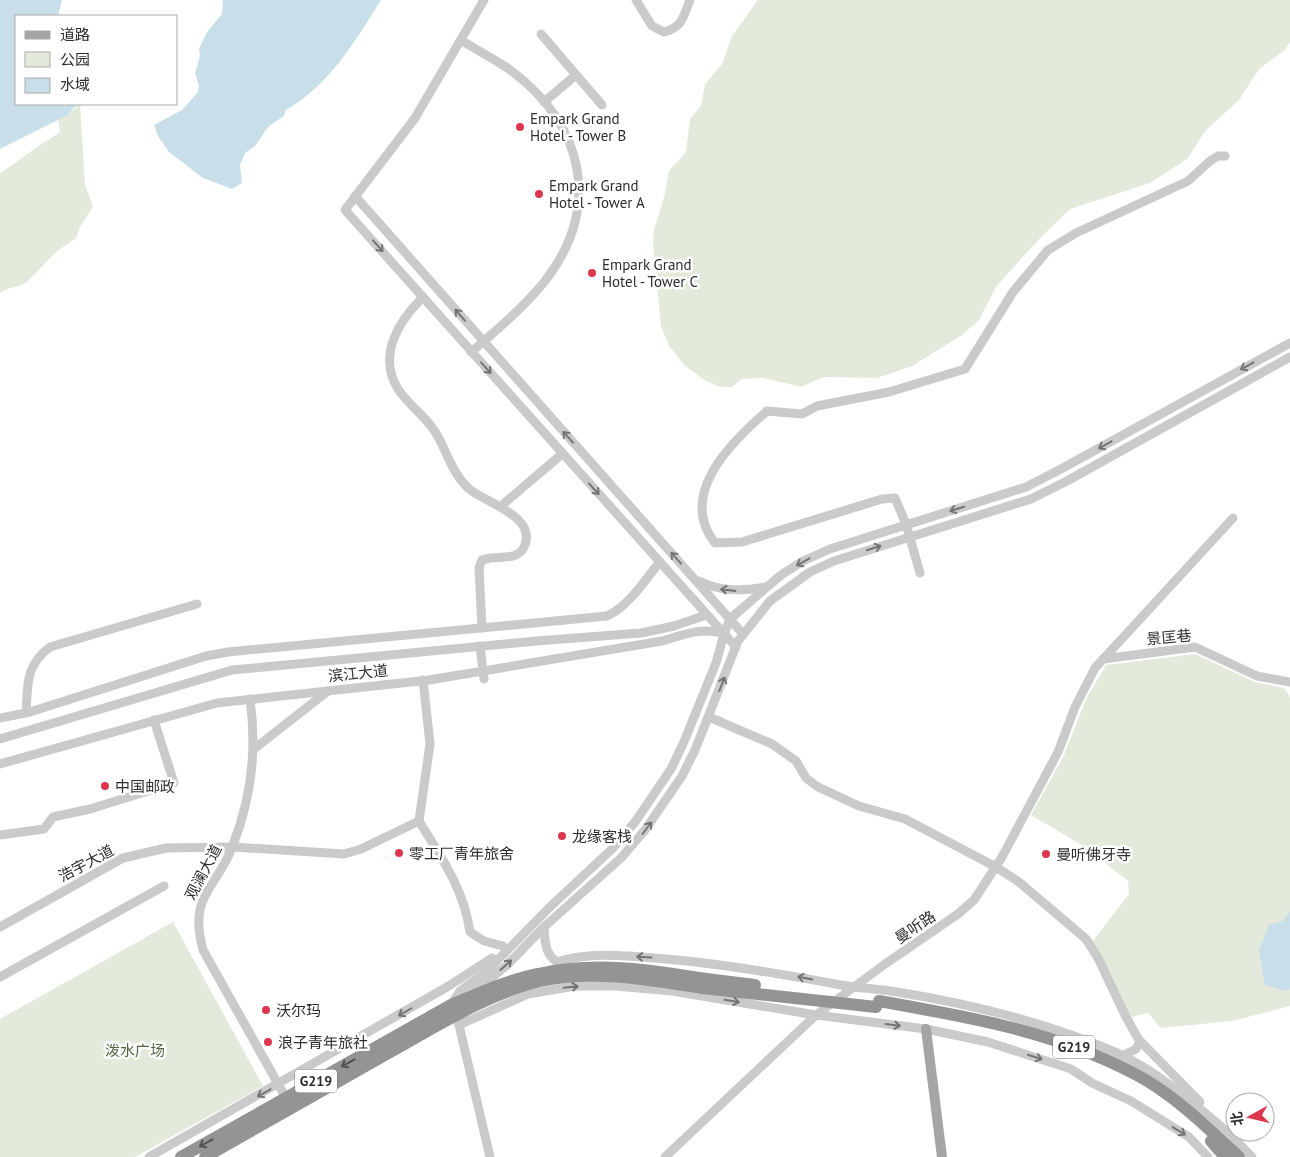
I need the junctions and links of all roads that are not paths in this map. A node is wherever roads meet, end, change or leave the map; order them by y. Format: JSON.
{"nodes":[{"id":1,"x":484,"y":0,"type":"edge"},
{"id":2,"x":636,"y":0,"type":"edge"},
{"id":3,"x":690,"y":0,"type":"edge"},
{"id":4,"x":541,"y":34,"type":"dead end"},
{"id":5,"x":461,"y":40,"type":"junction"},
{"id":6,"x":576,"y":75,"type":"junction"},
{"id":7,"x":544,"y":102,"type":"junction"},
{"id":8,"x":602,"y":105,"type":"dead end"},
{"id":9,"x":1225,"y":156,"type":"dead end"},
{"id":10,"x":355,"y":196,"type":"junction"},
{"id":11,"x":423,"y":298,"type":"junction"},
{"id":12,"x":483,"y":342,"type":"junction"},
{"id":13,"x":1290,"y":342,"type":"edge"},
{"id":14,"x":471,"y":352,"type":"junction"},
{"id":15,"x":1290,"y":357,"type":"edge"},
{"id":16,"x":562,"y":454,"type":"junction"},
{"id":17,"x":500,"y":507,"type":"junction"},
{"id":18,"x":1232,"y":518,"type":"dead end"},
{"id":19,"x":906,"y":524,"type":"junction"},
{"id":20,"x":910,"y":536,"type":"junction"},
{"id":21,"x":659,"y":562,"type":"junction"},
{"id":22,"x":920,"y":573,"type":"dead end"},
{"id":23,"x":692,"y":578,"type":"junction"},
{"id":24,"x":766,"y":587,"type":"junction"},
{"id":25,"x":197,"y":604,"type":"dead end"},
{"id":26,"x":706,"y":615,"type":"junction"},
{"id":27,"x":730,"y":619,"type":"junction"},
{"id":28,"x":482,"y":628,"type":"junction"},
{"id":29,"x":724,"y":634,"type":"junction"},
{"id":30,"x":743,"y":634,"type":"junction"},
{"id":31,"x":480,"y":646,"type":"junction"},
{"id":32,"x":736,"y":647,"type":"junction"},
{"id":33,"x":1103,"y":659,"type":"junction"},
{"id":34,"x":484,"y":679,"type":"dead end"},
{"id":35,"x":423,"y":680,"type":"junction"},
{"id":36,"x":1290,"y":682,"type":"edge"},
{"id":37,"x":329,"y":690,"type":"junction"},
{"id":38,"x":250,"y":699,"type":"junction"},
{"id":39,"x":26,"y":713,"type":"junction"},
{"id":40,"x":709,"y":717,"type":"junction"},
{"id":41,"x":0,"y":718,"type":"edge"},
{"id":42,"x":154,"y":720,"type":"junction"},
{"id":43,"x":0,"y":739,"type":"edge"},
{"id":44,"x":254,"y":749,"type":"junction"},
{"id":45,"x":0,"y":764,"type":"edge"},
{"id":46,"x":419,"y":821,"type":"junction"},
{"id":47,"x":0,"y":835,"type":"edge"},
{"id":48,"x":233,"y":847,"type":"junction"},
{"id":49,"x":996,"y":867,"type":"junction"},
{"id":50,"x":583,"y":875,"type":"junction"},
{"id":51,"x":592,"y":885,"type":"junction"},
{"id":52,"x":164,"y":886,"type":"dead end"},
{"id":53,"x":552,"y":904,"type":"junction"},
{"id":54,"x":0,"y":927,"type":"edge"},
{"id":55,"x":544,"y":927,"type":"junction"},
{"id":56,"x":503,"y":946,"type":"junction"},
{"id":57,"x":557,"y":962,"type":"junction"},
{"id":58,"x":578,"y":967,"type":"junction"},
{"id":59,"x":0,"y":977,"type":"edge"},
{"id":60,"x":704,"y":984,"type":"junction"},
{"id":61,"x":853,"y":987,"type":"junction"},
{"id":62,"x":470,"y":998,"type":"junction"},
{"id":63,"x":455,"y":1015,"type":"junction"},
{"id":64,"x":816,"y":1015,"type":"junction"},
{"id":65,"x":926,"y":1029,"type":"junction"},
{"id":66,"x":366,"y":1034,"type":"junction"},
{"id":67,"x":1140,"y":1041,"type":"junction"},
{"id":68,"x":374,"y":1049,"type":"junction"},
{"id":69,"x":1122,"y":1056,"type":"junction"},
{"id":70,"x":279,"y":1085,"type":"junction"},
{"id":71,"x":286,"y":1098,"type":"junction"},
{"id":72,"x":1230,"y":1148,"type":"edge"},
{"id":73,"x":149,"y":1157,"type":"edge"},
{"id":74,"x":180,"y":1157,"type":"edge"},
{"id":75,"x":205,"y":1157,"type":"edge"},
{"id":76,"x":490,"y":1157,"type":"edge"},
{"id":77,"x":665,"y":1157,"type":"edge"},
{"id":78,"x":942,"y":1157,"type":"edge"},
{"id":79,"x":1208,"y":1157,"type":"edge"},
{"id":80,"x":1239,"y":1157,"type":"edge"},
{"id":81,"x":1252,"y":1157,"type":"edge"}],
"edges":[{"from":1,"to":5,"type":"street"},
{"from":2,"to":3,"type":"street"},
{"from":4,"to":6,"type":"street"},
{"from":5,"to":7,"type":"street"},
{"from":5,"to":10,"type":"street"},
{"from":6,"to":7,"type":"street"},
{"from":6,"to":8,"type":"street"},
{"from":7,"to":12,"type":"street"},
{"from":9,"to":19,"type":"street"},
{"from":10,"to":11,"type":"street","one_way":true},
{"from":12,"to":10,"type":"street","one_way":true},
{"from":11,"to":14,"type":"street"},
{"from":11,"to":17,"type":"street"},
{"from":12,"to":14,"type":"street"},
{"from":23,"to":12,"type":"street","one_way":true},
{"from":13,"to":19,"type":"street","one_way":true},
{"from":14,"to":16,"type":"street","one_way":true},
{"from":15,"to":20,"type":"street"},
{"from":16,"to":17,"type":"street"},
{"from":16,"to":21,"type":"street","one_way":true},
{"from":17,"to":28,"type":"street"},
{"from":18,"to":33,"type":"street","name":"曼听路"},
{"from":19,"to":20,"type":"street"},
{"from":19,"to":24,"type":"street","one_way":true},
{"from":20,"to":22,"type":"street"},
{"from":30,"to":20,"type":"street","one_way":true},
{"from":21,"to":26,"type":"street"},
{"from":21,"to":28,"type":"street"},
{"from":24,"to":23,"type":"street","one_way":true},
{"from":23,"to":27,"type":"street"},
{"from":24,"to":27,"type":"street"},
{"from":25,"to":39,"type":"street"},
{"from":26,"to":29,"type":"street"},
{"from":26,"to":31,"type":"street"},
{"from":27,"to":29,"type":"street"},
{"from":27,"to":30,"type":"street"},
{"from":28,"to":39,"type":"street"},
{"from":29,"to":32,"type":"street"},
{"from":29,"to":35,"type":"street","name":"滨江大道"},
{"from":29,"to":50,"type":"street"},
{"from":30,"to":32,"type":"street"},
{"from":31,"to":34,"type":"street","bridge":true},
{"from":31,"to":43,"type":"street"},
{"from":40,"to":32,"type":"street","one_way":true},
{"from":33,"to":36,"type":"street","name":"景匡巷"},
{"from":33,"to":49,"type":"street","name":"曼听路"},
{"from":35,"to":37,"type":"street","name":"滨江大道"},
{"from":35,"to":46,"type":"street"},
{"from":37,"to":38,"type":"street","name":"滨江大道"},
{"from":37,"to":44,"type":"street"},
{"from":38,"to":42,"type":"street","name":"滨江大道"},
{"from":38,"to":44,"type":"street","name":"观澜大道"},
{"from":39,"to":41,"type":"street"},
{"from":40,"to":49,"type":"street"},
{"from":51,"to":40,"type":"street","one_way":true},
{"from":42,"to":45,"type":"street","name":"滨江大道"},
{"from":42,"to":47,"type":"street"},
{"from":44,"to":48,"type":"street","name":"观澜大道"},
{"from":46,"to":48,"type":"street","name":"浩宇大道"},
{"from":46,"to":56,"type":"street"},
{"from":48,"to":54,"type":"street","name":"浩宇大道"},
{"from":48,"to":70,"type":"street","name":"观澜大道"},
{"from":49,"to":61,"type":"street","name":"曼听路"},
{"from":49,"to":67,"type":"street"},
{"from":50,"to":51,"type":"street"},
{"from":50,"to":53,"type":"street"},
{"from":51,"to":55,"type":"street"},
{"from":52,"to":59,"type":"street"},
{"from":53,"to":56,"type":"street"},
{"from":53,"to":63,"type":"street"},
{"from":55,"to":57,"type":"street"},
{"from":62,"to":55,"type":"street","one_way":true},
{"from":56,"to":66,"type":"street","one_way":true},
{"from":57,"to":58,"type":"street"},
{"from":61,"to":57,"type":"street","one_way":true},
{"from":58,"to":60,"type":"highway","number":"G219"},
{"from":58,"to":62,"type":"highway","number":"G219"},
{"from":60,"to":63,"type":"highway","number":"G219"},
{"from":60,"to":72,"type":"highway","number":"G219","bridge":true},
{"from":61,"to":64,"type":"street","name":"曼听路"},
{"from":61,"to":69,"type":"street"},
{"from":62,"to":63,"type":"highway"},
{"from":63,"to":64,"type":"street","one_way":true},
{"from":63,"to":68,"type":"highway","number":"G219"},
{"from":63,"to":75,"type":"highway","number":"G219"},
{"from":63,"to":76,"type":"street"},
{"from":64,"to":65,"type":"street","one_way":true},
{"from":64,"to":77,"type":"street","name":"曼听路"},
{"from":65,"to":78,"type":"main road"},
{"from":65,"to":79,"type":"street","one_way":true},
{"from":66,"to":68,"type":"street"},
{"from":66,"to":70,"type":"street"},
{"from":67,"to":69,"type":"street"},
{"from":67,"to":72,"type":"street"},
{"from":68,"to":71,"type":"highway","number":"G219","one_way":true},
{"from":69,"to":72,"type":"street"},
{"from":70,"to":71,"type":"street","name":"观澜大道"},
{"from":70,"to":73,"type":"street","one_way":true},
{"from":71,"to":74,"type":"highway","number":"G219","one_way":true},
{"from":72,"to":80,"type":"highway","number":"G219"},
{"from":72,"to":81,"type":"street"}]}
